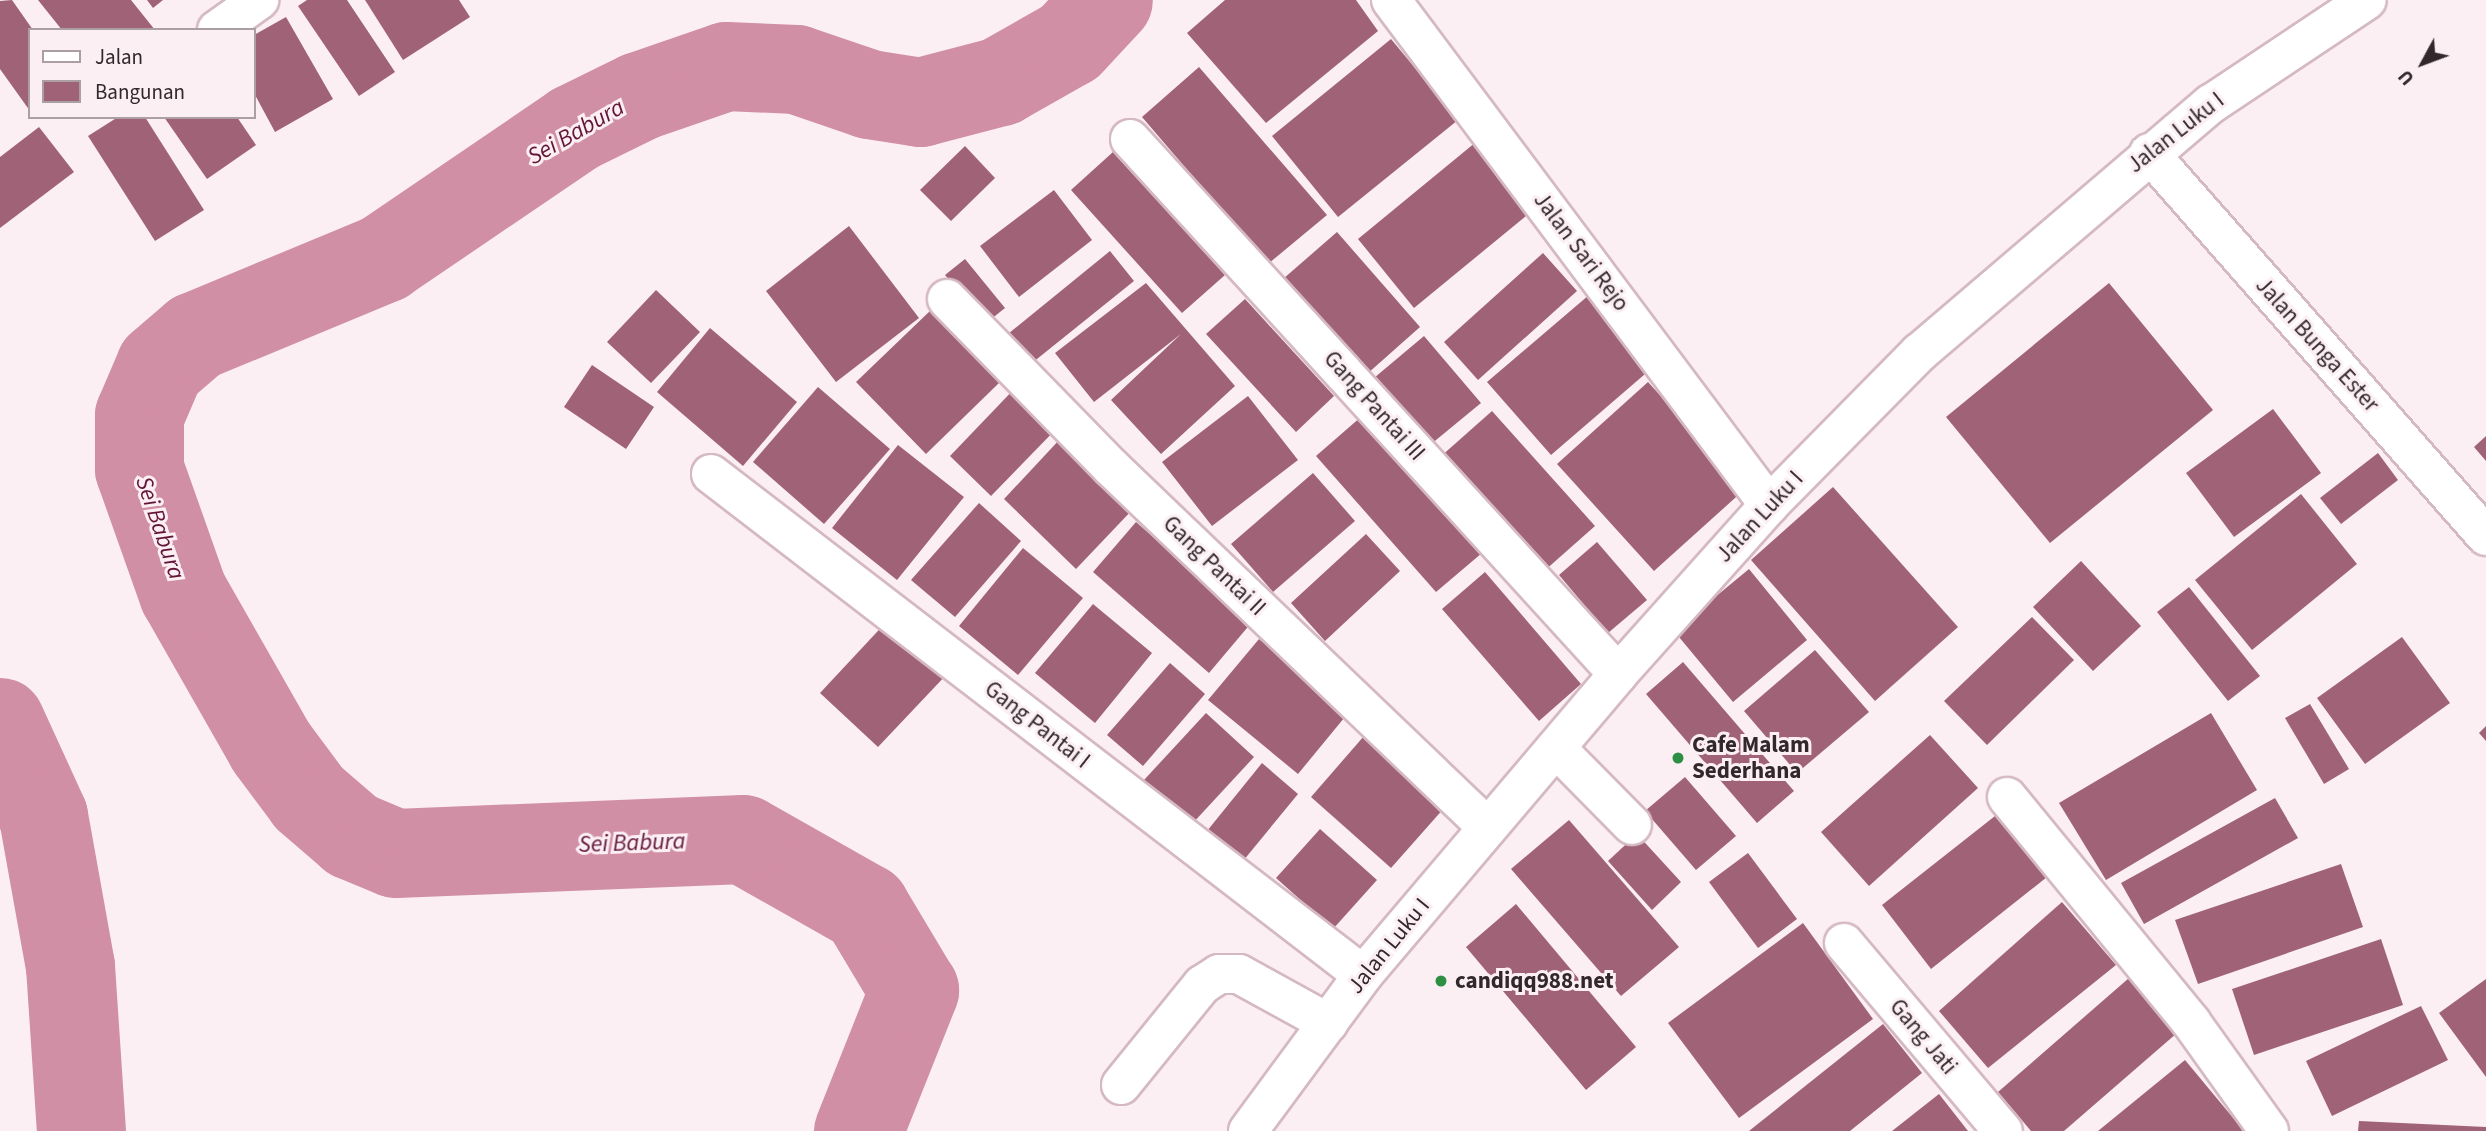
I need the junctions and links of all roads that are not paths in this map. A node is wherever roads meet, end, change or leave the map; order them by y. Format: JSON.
{"nodes":[{"id":1,"x":259,"y":0,"type":"edge"},
{"id":2,"x":1391,"y":0,"type":"edge"},
{"id":3,"x":2367,"y":0,"type":"edge"},
{"id":4,"x":220,"y":28,"type":"edge"},
{"id":5,"x":1130,"y":139,"type":"dead end"},
{"id":6,"x":2149,"y":153,"type":"junction"},
{"id":7,"x":947,"y":299,"type":"dead end"},
{"id":8,"x":711,"y":474,"type":"dead end"},
{"id":9,"x":1769,"y":505,"type":"junction"},
{"id":10,"x":2486,"y":536,"type":"edge"},
{"id":11,"x":1618,"y":674,"type":"junction"},
{"id":12,"x":1556,"y":748,"type":"junction"},
{"id":13,"x":2007,"y":797,"type":"dead end"},
{"id":14,"x":1632,"y":825,"type":"dead end"},
{"id":15,"x":1487,"y":827,"type":"junction"},
{"id":16,"x":1844,"y":943,"type":"dead end"},
{"id":17,"x":1363,"y":975,"type":"junction"},
{"id":18,"x":1328,"y":1023,"type":"junction"},
{"id":19,"x":1121,"y":1085,"type":"dead end"},
{"id":20,"x":1248,"y":1131,"type":"edge"},
{"id":21,"x":2003,"y":1131,"type":"edge"},
{"id":22,"x":2269,"y":1131,"type":"edge"}],
"edges":[{"from":1,"to":4,"type":"street"},
{"from":2,"to":9,"type":"street","name":"Jalan Sari Rejo"},
{"from":3,"to":6,"type":"street","name":"Jalan Luku I"},
{"from":5,"to":11,"type":"street","name":"Gang Pantai III"},
{"from":6,"to":9,"type":"street","name":"Jalan Luku I"},
{"from":6,"to":10,"type":"street","name":"Jalan Bunga Ester"},
{"from":7,"to":15,"type":"street","name":"Gang Pantai II"},
{"from":8,"to":17,"type":"street","name":"Gang Pantai I"},
{"from":9,"to":11,"type":"street","name":"Jalan Luku I"},
{"from":11,"to":12,"type":"street","name":"Jalan Luku I"},
{"from":12,"to":14,"type":"street"},
{"from":12,"to":15,"type":"street","name":"Jalan Luku I"},
{"from":13,"to":22,"type":"street"},
{"from":15,"to":17,"type":"street","name":"Jalan Luku I"},
{"from":16,"to":21,"type":"street","name":"Gang Jati"},
{"from":17,"to":18,"type":"street","name":"Jalan Luku I"},
{"from":18,"to":19,"type":"street"},
{"from":18,"to":20,"type":"street","name":"Jalan Luku I"}]}
